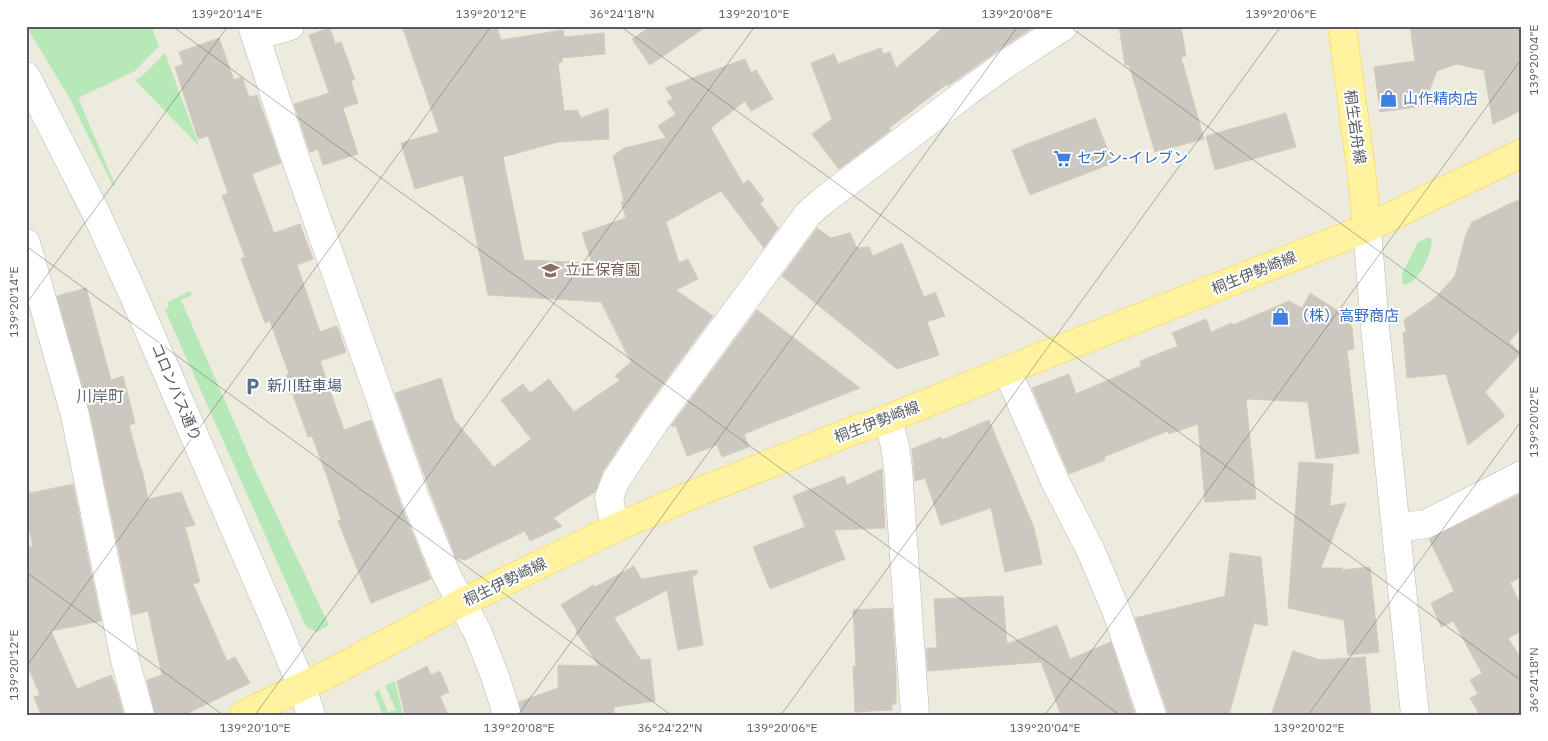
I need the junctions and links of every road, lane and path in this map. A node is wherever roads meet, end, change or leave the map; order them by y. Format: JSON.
{"nodes":[{"id":1,"x":290,"y":26,"type":"edge"},
{"id":2,"x":1064,"y":26,"type":"edge"},
{"id":3,"x":1342,"y":26,"type":"edge"},
{"id":4,"x":254,"y":31,"type":"edge"},
{"id":5,"x":26,"y":76,"type":"edge"},
{"id":6,"x":1522,"y":153,"type":"edge"},
{"id":7,"x":1367,"y":228,"type":"junction"},
{"id":8,"x":26,"y":243,"type":"edge"},
{"id":9,"x":1006,"y":370,"type":"junction"},
{"id":10,"x":888,"y":419,"type":"junction"},
{"id":11,"x":1522,"y":476,"type":"edge"},
{"id":12,"x":615,"y":528,"type":"junction"},
{"id":13,"x":1396,"y":528,"type":"junction"},
{"id":14,"x":461,"y":603,"type":"junction"},
{"id":15,"x":302,"y":687,"type":"junction"},
{"id":16,"x":140,"y":715,"type":"edge"},
{"id":17,"x":243,"y":715,"type":"edge"},
{"id":18,"x":311,"y":715,"type":"edge"},
{"id":19,"x":507,"y":715,"type":"edge"},
{"id":20,"x":915,"y":715,"type":"edge"},
{"id":21,"x":1152,"y":715,"type":"edge"},
{"id":22,"x":1415,"y":715,"type":"edge"}],
"edges":[{"from":1,"to":4,"type":"street"},
{"from":2,"to":12,"type":"street"},
{"from":3,"to":7,"type":"main road","name":"桐生岩舟線"},
{"from":4,"to":14,"type":"street"},
{"from":5,"to":15,"type":"street","name":"コロンバス通り"},
{"from":6,"to":7,"type":"main road","name":"桐生伊勢崎線"},
{"from":7,"to":9,"type":"main road","name":"桐生伊勢崎線"},
{"from":7,"to":13,"type":"street"},
{"from":8,"to":16,"type":"street"},
{"from":9,"to":10,"type":"main road","name":"桐生伊勢崎線"},
{"from":9,"to":21,"type":"street"},
{"from":10,"to":12,"type":"main road","name":"桐生伊勢崎線"},
{"from":10,"to":20,"type":"street"},
{"from":11,"to":13,"type":"street"},
{"from":12,"to":14,"type":"main road","name":"桐生伊勢崎線"},
{"from":13,"to":22,"type":"street"},
{"from":14,"to":15,"type":"main road","name":"桐生伊勢崎線"},
{"from":14,"to":19,"type":"street"},
{"from":15,"to":17,"type":"main road","name":"桐生伊勢崎線"},
{"from":15,"to":18,"type":"street","name":"コロンバス通り"}]}
